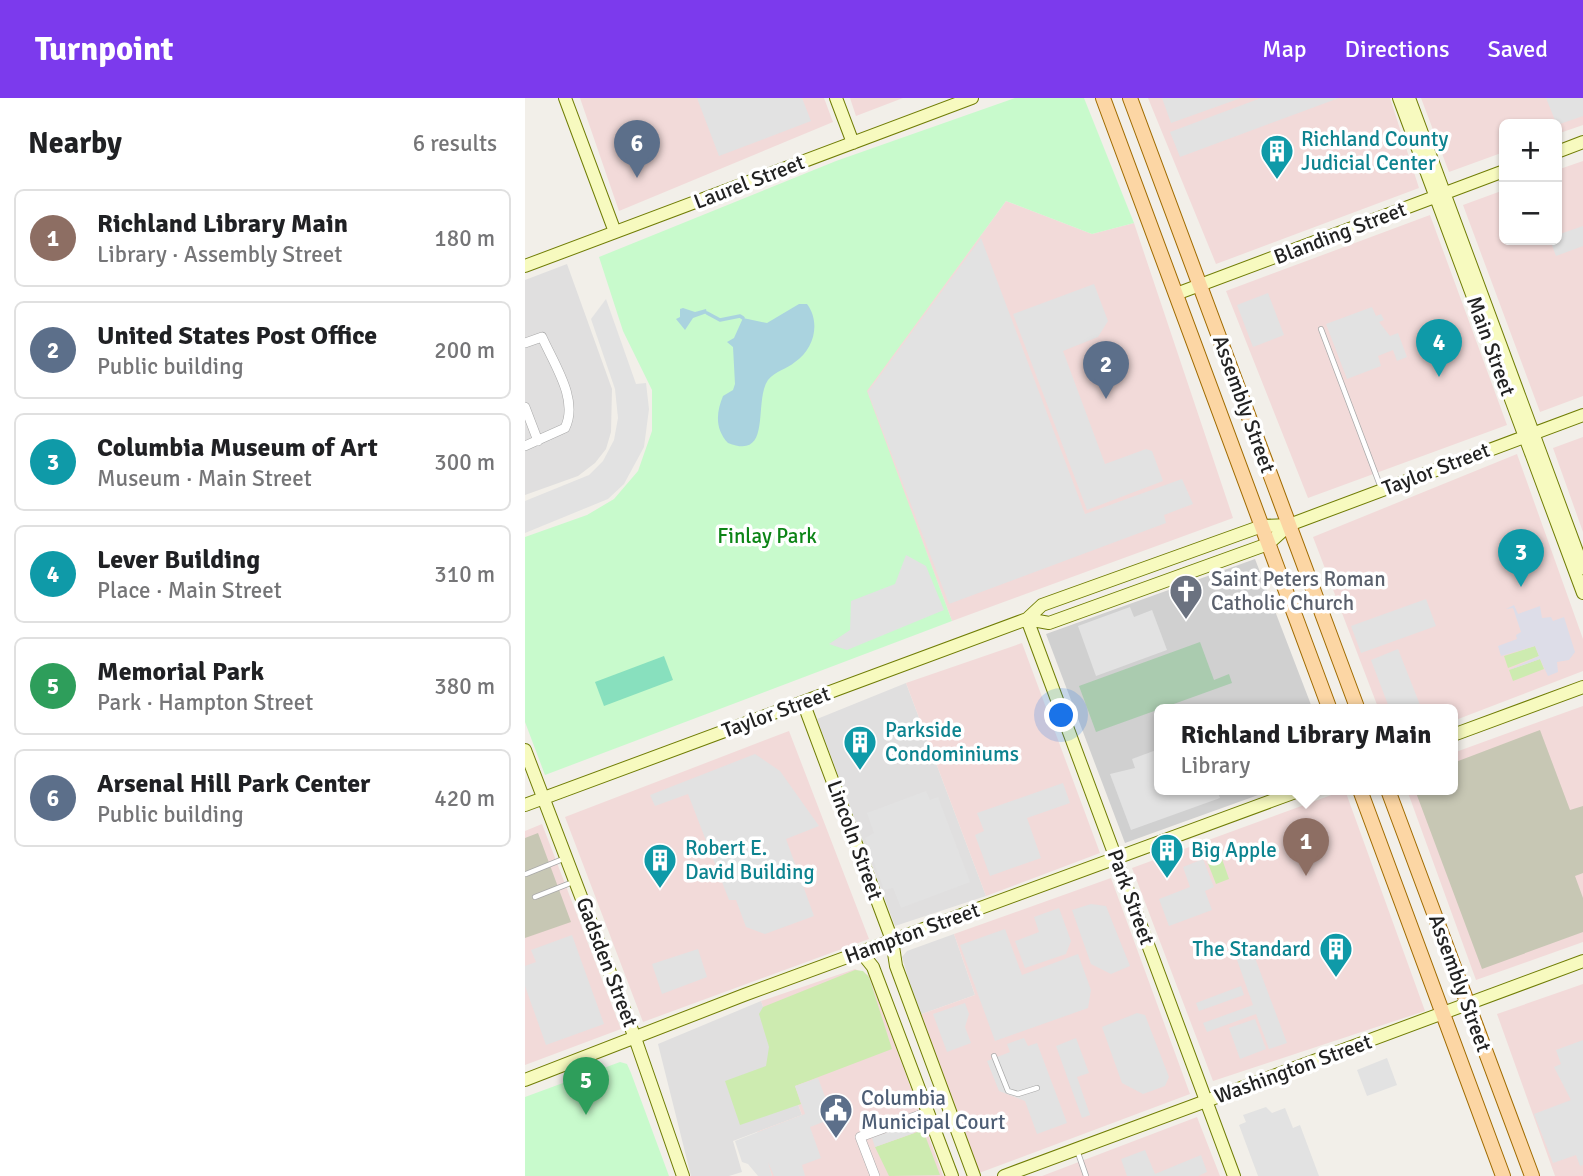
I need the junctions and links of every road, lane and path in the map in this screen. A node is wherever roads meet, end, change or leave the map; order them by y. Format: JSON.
{"nodes":[{"id":1,"x":565,"y":98,"type":"edge"},
{"id":2,"x":835,"y":98,"type":"edge"},
{"id":3,"x":972,"y":98,"type":"edge"},
{"id":4,"x":1103,"y":98,"type":"edge"},
{"id":5,"x":1130,"y":98,"type":"edge"},
{"id":6,"x":1399,"y":98,"type":"edge"},
{"id":7,"x":1409,"y":98,"type":"edge"},
{"id":8,"x":1583,"y":142,"type":"edge"},
{"id":9,"x":853,"y":143,"type":"junction"},
{"id":10,"x":1562,"y":150,"type":"edge"},
{"id":11,"x":1499,"y":174,"type":"edge"},
{"id":12,"x":1440,"y":195,"type":"junction"},
{"id":13,"x":615,"y":232,"type":"junction"},
{"id":14,"x":525,"y":266,"type":"edge"},
{"id":15,"x":1200,"y":285,"type":"junction"},
{"id":16,"x":1176,"y":294,"type":"junction"},
{"id":17,"x":1321,"y":329,"type":"dead end"},
{"id":18,"x":525,"y":343,"type":"edge"},
{"id":19,"x":525,"y":407,"type":"edge"},
{"id":20,"x":1583,"y":415,"type":"edge"},
{"id":21,"x":1528,"y":434,"type":"junction"},
{"id":22,"x":538,"y":441,"type":"junction"},
{"id":23,"x":525,"y":446,"type":"edge"},
{"id":24,"x":1381,"y":489,"type":"junction"},
{"id":25,"x":1289,"y":525,"type":"junction"},
{"id":26,"x":1262,"y":526,"type":"junction"},
{"id":27,"x":1268,"y":544,"type":"junction"},
{"id":28,"x":1583,"y":568,"type":"edge"},
{"id":29,"x":1583,"y":593,"type":"edge"},
{"id":30,"x":1027,"y":619,"type":"junction"},
{"id":31,"x":1583,"y":687,"type":"edge"},
{"id":32,"x":803,"y":702,"type":"junction"},
{"id":33,"x":1328,"y":704,"type":"edge"},
{"id":34,"x":1356,"y":704,"type":"edge"},
{"id":35,"x":1458,"y":733,"type":"edge"},
{"id":36,"x":525,"y":750,"type":"edge"},
{"id":37,"x":1288,"y":795,"type":"edge"},
{"id":38,"x":1362,"y":795,"type":"edge"},
{"id":39,"x":1390,"y":795,"type":"edge"},
{"id":40,"x":544,"y":797,"type":"junction"},
{"id":41,"x":525,"y":805,"type":"edge"},
{"id":42,"x":567,"y":858,"type":"junction"},
{"id":43,"x":1117,"y":859,"type":"junction"},
{"id":44,"x":526,"y":874,"type":"edge"},
{"id":45,"x":576,"y":881,"type":"junction"},
{"id":46,"x":535,"y":897,"type":"dead end"},
{"id":47,"x":893,"y":940,"type":"junction"},
{"id":48,"x":861,"y":952,"type":"junction"},
{"id":49,"x":1583,"y":961,"type":"edge"},
{"id":50,"x":1468,"y":1004,"type":"junction"},
{"id":51,"x":1443,"y":1013,"type":"junction"},
{"id":52,"x":635,"y":1038,"type":"junction"},
{"id":53,"x":994,"y":1056,"type":"dead end"},
{"id":54,"x":525,"y":1080,"type":"edge"},
{"id":55,"x":1037,"y":1088,"type":"dead end"},
{"id":56,"x":1206,"y":1101,"type":"junction"},
{"id":57,"x":928,"y":1112,"type":"junction"},
{"id":58,"x":1076,"y":1149,"type":"junction"},
{"id":59,"x":683,"y":1176,"type":"edge"},
{"id":60,"x":875,"y":1176,"type":"edge"},
{"id":61,"x":952,"y":1176,"type":"edge"},
{"id":62,"x":974,"y":1176,"type":"edge"},
{"id":63,"x":1004,"y":1176,"type":"edge"},
{"id":64,"x":1086,"y":1176,"type":"edge"},
{"id":65,"x":1234,"y":1176,"type":"edge"},
{"id":66,"x":1503,"y":1176,"type":"edge"},
{"id":67,"x":1532,"y":1176,"type":"edge"}],
"edges":[{"from":1,"to":13,"type":"street"},
{"from":2,"to":9,"type":"street"},
{"from":3,"to":9,"type":"street","name":"Laurel Street"},
{"from":4,"to":16,"type":"main road","name":"Assembly Street"},
{"from":5,"to":15,"type":"main road","name":"Assembly Street"},
{"from":6,"to":12,"type":"street","name":"Main Street"},
{"from":7,"to":12,"type":"street","name":"Main Street"},
{"from":8,"to":10,"type":"street"},
{"from":9,"to":13,"type":"street","name":"Laurel Street"},
{"from":11,"to":12,"type":"street","name":"Blanding Street"},
{"from":12,"to":15,"type":"street","name":"Blanding Street"},
{"from":12,"to":21,"type":"street","name":"Main Street"},
{"from":13,"to":14,"type":"street","name":"Laurel Street"},
{"from":15,"to":16,"type":"street","name":"Blanding Street"},
{"from":15,"to":25,"type":"main road","name":"Assembly Street"},
{"from":16,"to":26,"type":"main road","name":"Assembly Street"},
{"from":17,"to":24,"type":"lane"},
{"from":18,"to":22,"type":"street"},
{"from":19,"to":22,"type":"street"},
{"from":20,"to":21,"type":"street","name":"Taylor Street"},
{"from":21,"to":24,"type":"street","name":"Taylor Street"},
{"from":21,"to":28,"type":"street","name":"Main Street"},
{"from":21,"to":29,"type":"street","name":"Main Street"},
{"from":22,"to":23,"type":"street"},
{"from":24,"to":25,"type":"street","name":"Taylor Street"},
{"from":25,"to":26,"type":"street","name":"Taylor Street"},
{"from":25,"to":27,"type":"street","name":"Taylor Street"},
{"from":25,"to":34,"type":"main road","name":"Assembly Street"},
{"from":26,"to":27,"type":"main road","name":"Assembly Street"},
{"from":26,"to":30,"type":"street","name":"Taylor Street"},
{"from":27,"to":30,"type":"street","name":"Taylor Street"},
{"from":27,"to":33,"type":"main road","name":"Assembly Street"},
{"from":30,"to":32,"type":"street","name":"Taylor Street"},
{"from":30,"to":43,"type":"street","name":"Park Street"},
{"from":31,"to":35,"type":"street"},
{"from":32,"to":40,"type":"street","name":"Taylor Street"},
{"from":32,"to":47,"type":"street","name":"Lincoln Street"},
{"from":36,"to":40,"type":"street","name":"Gadsden Street"},
{"from":37,"to":43,"type":"street","name":"Hampton Street"},
{"from":38,"to":51,"type":"main road","name":"Assembly Street"},
{"from":39,"to":50,"type":"main road","name":"Assembly Street"},
{"from":40,"to":41,"type":"street","name":"Taylor Street"},
{"from":40,"to":42,"type":"street","name":"Gadsden Street"},
{"from":42,"to":44,"type":"lane"},
{"from":42,"to":45,"type":"street","name":"Gadsden Street"},
{"from":43,"to":47,"type":"street","name":"Hampton Street"},
{"from":43,"to":56,"type":"street","name":"Park Street"},
{"from":45,"to":46,"type":"lane"},
{"from":45,"to":52,"type":"street","name":"Gadsden Street"},
{"from":47,"to":48,"type":"street","name":"Hampton Street"},
{"from":47,"to":62,"type":"street","name":"Lincoln Street"},
{"from":48,"to":52,"type":"street","name":"Hampton Street"},
{"from":48,"to":57,"type":"street"},
{"from":49,"to":50,"type":"street","name":"Washington Street"},
{"from":50,"to":51,"type":"street","name":"Washington Street"},
{"from":50,"to":67,"type":"main road","name":"Assembly Street"},
{"from":51,"to":56,"type":"street","name":"Washington Street"},
{"from":51,"to":66,"type":"main road","name":"Assembly Street"},
{"from":52,"to":54,"type":"street","name":"Hampton Street"},
{"from":52,"to":59,"type":"street","name":"Gadsden Street"},
{"from":53,"to":55,"type":"lane"},
{"from":56,"to":58,"type":"street","name":"Washington Street"},
{"from":56,"to":65,"type":"street","name":"Park Street"},
{"from":57,"to":60,"type":"street"},
{"from":57,"to":61,"type":"street"},
{"from":58,"to":63,"type":"street","name":"Washington Street"},
{"from":58,"to":64,"type":"lane"}]}
